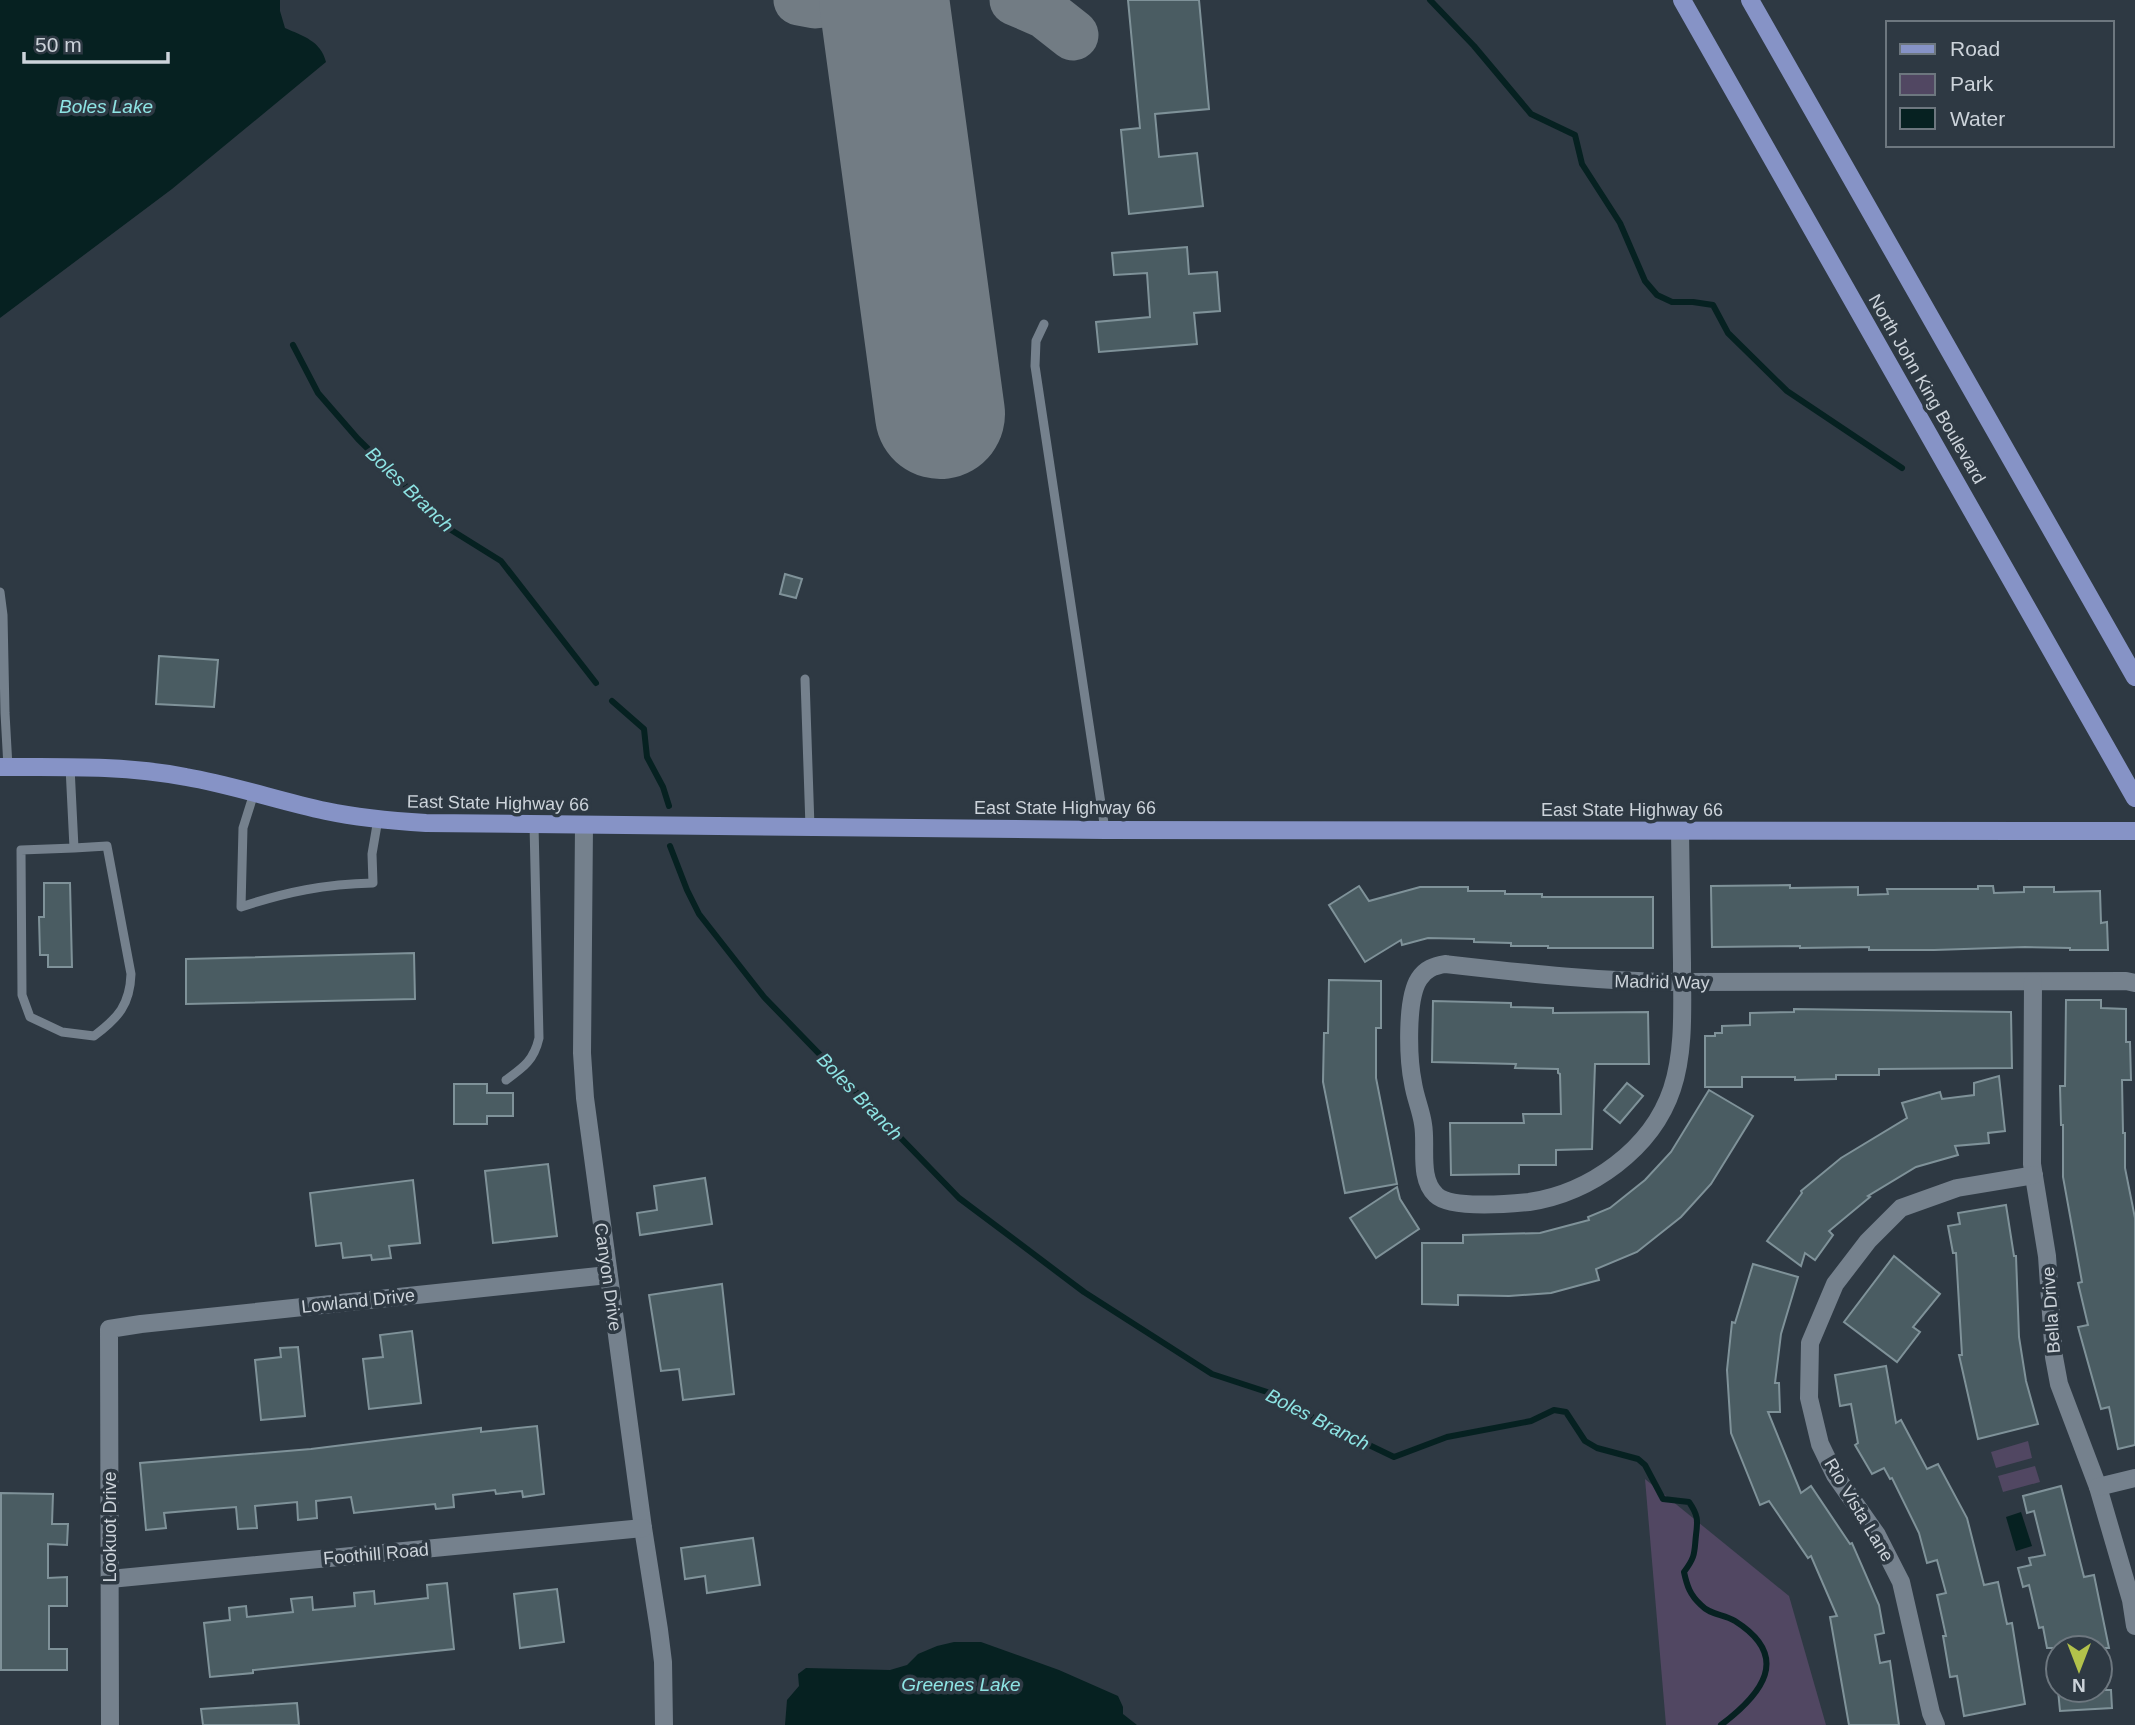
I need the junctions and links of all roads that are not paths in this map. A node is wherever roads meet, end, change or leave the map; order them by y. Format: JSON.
{"nodes":[{"id":1,"x":1682,"y":0,"type":"edge"},
{"id":2,"x":1750,"y":0,"type":"edge"},
{"id":3,"x":1044,"y":324,"type":"dead end"},
{"id":4,"x":0,"y":592,"type":"edge"},
{"id":5,"x":2135,"y":677,"type":"edge"},
{"id":6,"x":805,"y":679,"type":"dead end"},
{"id":7,"x":4,"y":767,"type":"edge"},
{"id":8,"x":69,"y":767,"type":"junction"},
{"id":9,"x":254,"y":793,"type":"junction"},
{"id":10,"x":2135,"y":798,"type":"edge"},
{"id":11,"x":378,"y":819,"type":"junction"},
{"id":12,"x":534,"y":825,"type":"junction"},
{"id":13,"x":584,"y":826,"type":"junction"},
{"id":14,"x":810,"y":827,"type":"junction"},
{"id":15,"x":1105,"y":830,"type":"junction"},
{"id":16,"x":1680,"y":831,"type":"junction"},
{"id":17,"x":2135,"y":831,"type":"edge"},
{"id":18,"x":74,"y":848,"type":"junction"},
{"id":19,"x":1682,"y":982,"type":"junction"},
{"id":20,"x":2033,"y":982,"type":"junction"},
{"id":21,"x":2135,"y":983,"type":"edge"},
{"id":22,"x":506,"y":1080,"type":"dead end"},
{"id":23,"x":2034,"y":1175,"type":"junction"},
{"id":24,"x":608,"y":1275,"type":"junction"},
{"id":25,"x":109,"y":1329,"type":"joint"},
{"id":26,"x":2135,"y":1478,"type":"edge"},
{"id":27,"x":2098,"y":1487,"type":"junction"},
{"id":28,"x":643,"y":1528,"type":"junction"},
{"id":29,"x":110,"y":1579,"type":"junction"},
{"id":30,"x":2135,"y":1626,"type":"edge"},
{"id":31,"x":110,"y":1725,"type":"edge"},
{"id":32,"x":664,"y":1725,"type":"edge"},
{"id":33,"x":1936,"y":1725,"type":"edge"}],
"edges":[{"from":1,"to":10,"type":"main road","name":"North John King Boulevard"},
{"from":2,"to":5,"type":"main road"},
{"from":3,"to":15,"type":"lane"},
{"from":4,"to":7,"type":"lane"},
{"from":6,"to":14,"type":"lane"},
{"from":7,"to":8,"type":"main road","name":"East State Highway 66"},
{"from":8,"to":9,"type":"main road","name":"East State Highway 66"},
{"from":8,"to":18,"type":"lane"},
{"from":9,"to":11,"type":"main road","name":"East State Highway 66"},
{"from":9,"to":11,"type":"lane"},
{"from":11,"to":12,"type":"main road","name":"East State Highway 66"},
{"from":12,"to":13,"type":"main road","name":"East State Highway 66"},
{"from":12,"to":22,"type":"lane"},
{"from":13,"to":14,"type":"main road","name":"East State Highway 66"},
{"from":13,"to":24,"type":"street","name":"Canyon Drive"},
{"from":14,"to":15,"type":"main road","name":"East State Highway 66"},
{"from":15,"to":16,"type":"main road","name":"East State Highway 66"},
{"from":16,"to":17,"type":"main road","name":"East State Highway 66"},
{"from":16,"to":19,"type":"street"},
{"from":18,"to":18,"type":"lane"},
{"from":19,"to":19,"type":"street","name":"Madrid Way"},
{"from":19,"to":20,"type":"street","name":"Madrid Way"},
{"from":20,"to":21,"type":"street","name":"Madrid Way"},
{"from":20,"to":23,"type":"street","name":"Bella Drive"},
{"from":23,"to":27,"type":"street","name":"Bella Drive"},
{"from":23,"to":33,"type":"street","name":"Rio Vista Lane"},
{"from":24,"to":25,"type":"street","name":"Lowland Drive"},
{"from":24,"to":28,"type":"street","name":"Canyon Drive"},
{"from":25,"to":29,"type":"street","name":"Lookuot Drive"},
{"from":26,"to":27,"type":"street"},
{"from":27,"to":30,"type":"street","name":"Bella Drive"},
{"from":28,"to":29,"type":"street","name":"Foothill Road"},
{"from":28,"to":32,"type":"street","name":"Canyon Drive"},
{"from":29,"to":31,"type":"street","name":"Lookuot Drive"}]}
